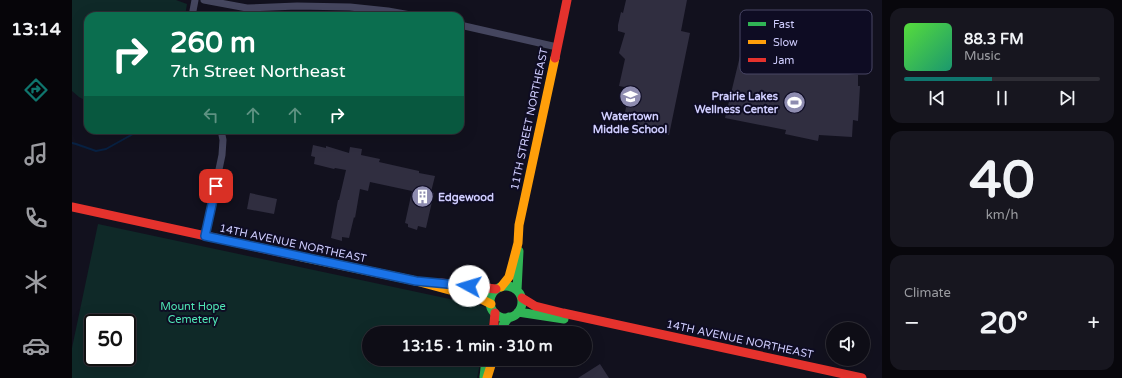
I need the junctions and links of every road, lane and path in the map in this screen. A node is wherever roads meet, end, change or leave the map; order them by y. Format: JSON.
{"nodes":[{"id":1,"x":195,"y":0,"type":"edge"},
{"id":2,"x":204,"y":0,"type":"edge"},
{"id":3,"x":567,"y":0,"type":"edge"},
{"id":4,"x":297,"y":3,"type":"edge"},
{"id":5,"x":193,"y":12,"type":"edge"},
{"id":6,"x":394,"y":12,"type":"edge"},
{"id":7,"x":464,"y":27,"type":"edge"},
{"id":8,"x":557,"y":47,"type":"junction"},
{"id":9,"x":222,"y":134,"type":"edge"},
{"id":10,"x":72,"y":207,"type":"edge"},
{"id":11,"x":205,"y":236,"type":"junction"},
{"id":12,"x":518,"y":243,"type":"junction"},
{"id":13,"x":416,"y":281,"type":"junction"},
{"id":14,"x":499,"y":288,"type":"junction"},
{"id":15,"x":519,"y":294,"type":"junction"},
{"id":16,"x":490,"y":304,"type":"junction"},
{"id":17,"x":518,"y":312,"type":"junction"},
{"id":18,"x":495,"y":313,"type":"junction"},
{"id":19,"x":509,"y":317,"type":"junction"},
{"id":20,"x":613,"y":324,"type":"junction"},
{"id":21,"x":493,"y":326,"type":"edge"},
{"id":22,"x":503,"y":326,"type":"edge"},
{"id":23,"x":485,"y":366,"type":"edge"},
{"id":24,"x":491,"y":366,"type":"edge"},
{"id":25,"x":484,"y":378,"type":"edge"},
{"id":26,"x":487,"y":378,"type":"edge"},
{"id":27,"x":862,"y":378,"type":"edge"}],
"edges":[{"from":1,"to":5,"type":"street"},
{"from":2,"to":4,"type":"street"},
{"from":3,"to":8,"type":"main road","name":"11TH STREET NORTHEAST"},
{"from":4,"to":6,"type":"street"},
{"from":7,"to":8,"type":"street"},
{"from":8,"to":12,"type":"main road","name":"11TH STREET NORTHEAST"},
{"from":9,"to":11,"type":"street"},
{"from":10,"to":11,"type":"main road","name":"14TH AVENUE NORTHEAST"},
{"from":11,"to":13,"type":"main road","name":"14TH AVENUE NORTHEAST"},
{"from":12,"to":14,"type":"main road","name":"11TH STREET NORTHEAST"},
{"from":12,"to":15,"type":"main road","name":"11TH STREET NORTHEAST"},
{"from":13,"to":14,"type":"main road","name":"14TH AVENUE NORTHEAST"},
{"from":13,"to":16,"type":"main road","name":"14TH AVENUE NORTHEAST"},
{"from":14,"to":15,"type":"main road"},
{"from":14,"to":16,"type":"main road"},
{"from":15,"to":17,"type":"main road"},
{"from":15,"to":20,"type":"main road","name":"14TH AVENUE NORTHEAST"},
{"from":16,"to":18,"type":"main road"},
{"from":17,"to":19,"type":"main road"},
{"from":17,"to":20,"type":"main road","name":"14TH AVENUE NORTHEAST"},
{"from":18,"to":19,"type":"main road"},
{"from":18,"to":21,"type":"main road"},
{"from":19,"to":22,"type":"main road"},
{"from":20,"to":27,"type":"main road","name":"14TH AVENUE NORTHEAST"},
{"from":23,"to":25,"type":"main road"},
{"from":24,"to":26,"type":"main road"}]}
